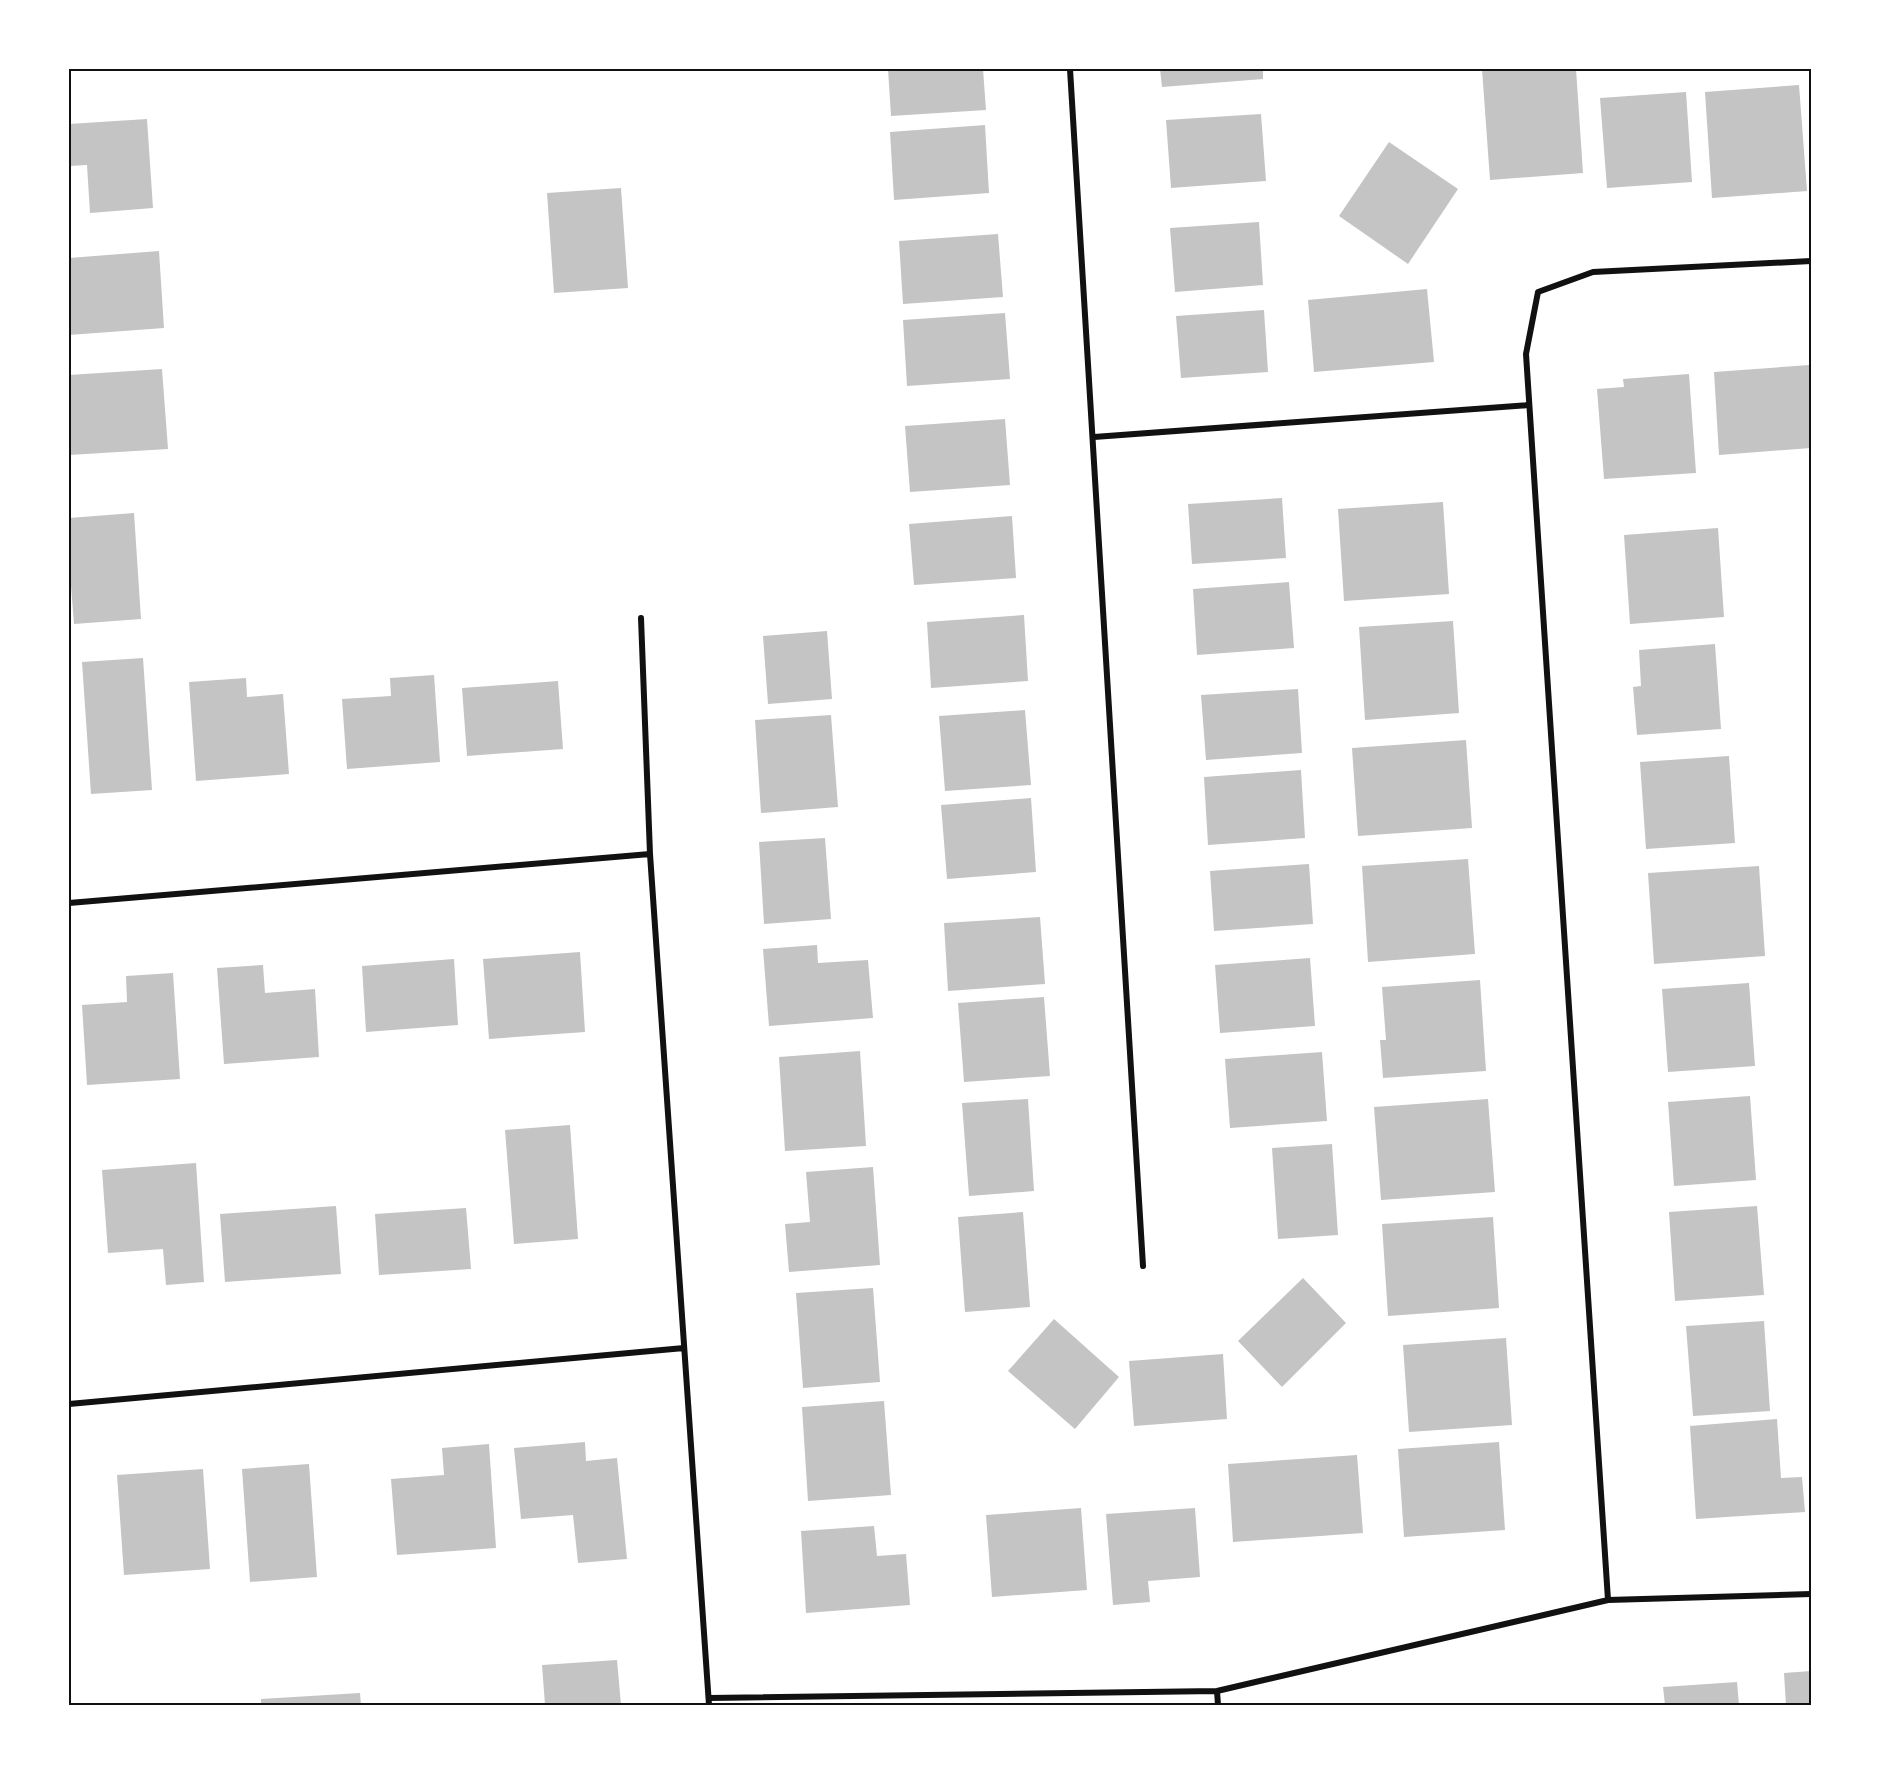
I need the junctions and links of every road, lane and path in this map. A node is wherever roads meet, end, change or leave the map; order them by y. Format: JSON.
{"nodes":[{"id":1,"x":1071,"y":69,"type":"edge"},
{"id":2,"x":1811,"y":261,"type":"edge"},
{"id":3,"x":1528,"y":405,"type":"junction"},
{"id":4,"x":1094,"y":437,"type":"junction"},
{"id":5,"x":641,"y":618,"type":"dead end"},
{"id":6,"x":650,"y":854,"type":"junction"},
{"id":7,"x":69,"y":903,"type":"edge"},
{"id":8,"x":1143,"y":1266,"type":"dead end"},
{"id":9,"x":684,"y":1348,"type":"junction"},
{"id":10,"x":69,"y":1404,"type":"edge"},
{"id":11,"x":1811,"y":1594,"type":"edge"},
{"id":12,"x":1608,"y":1600,"type":"junction"},
{"id":13,"x":1217,"y":1691,"type":"junction"},
{"id":14,"x":709,"y":1701,"type":"edge"},
{"id":15,"x":1218,"y":1705,"type":"edge"}],
"edges":[{"from":1,"to":4,"type":"street"},
{"from":2,"to":3,"type":"street"},
{"from":3,"to":4,"type":"street"},
{"from":3,"to":12,"type":"street"},
{"from":4,"to":8,"type":"street"},
{"from":5,"to":6,"type":"street"},
{"from":6,"to":7,"type":"street"},
{"from":6,"to":9,"type":"street"},
{"from":9,"to":10,"type":"street"},
{"from":9,"to":14,"type":"street"},
{"from":11,"to":12,"type":"street"},
{"from":12,"to":13,"type":"street"},
{"from":13,"to":14,"type":"street"},
{"from":13,"to":15,"type":"street"}]}
